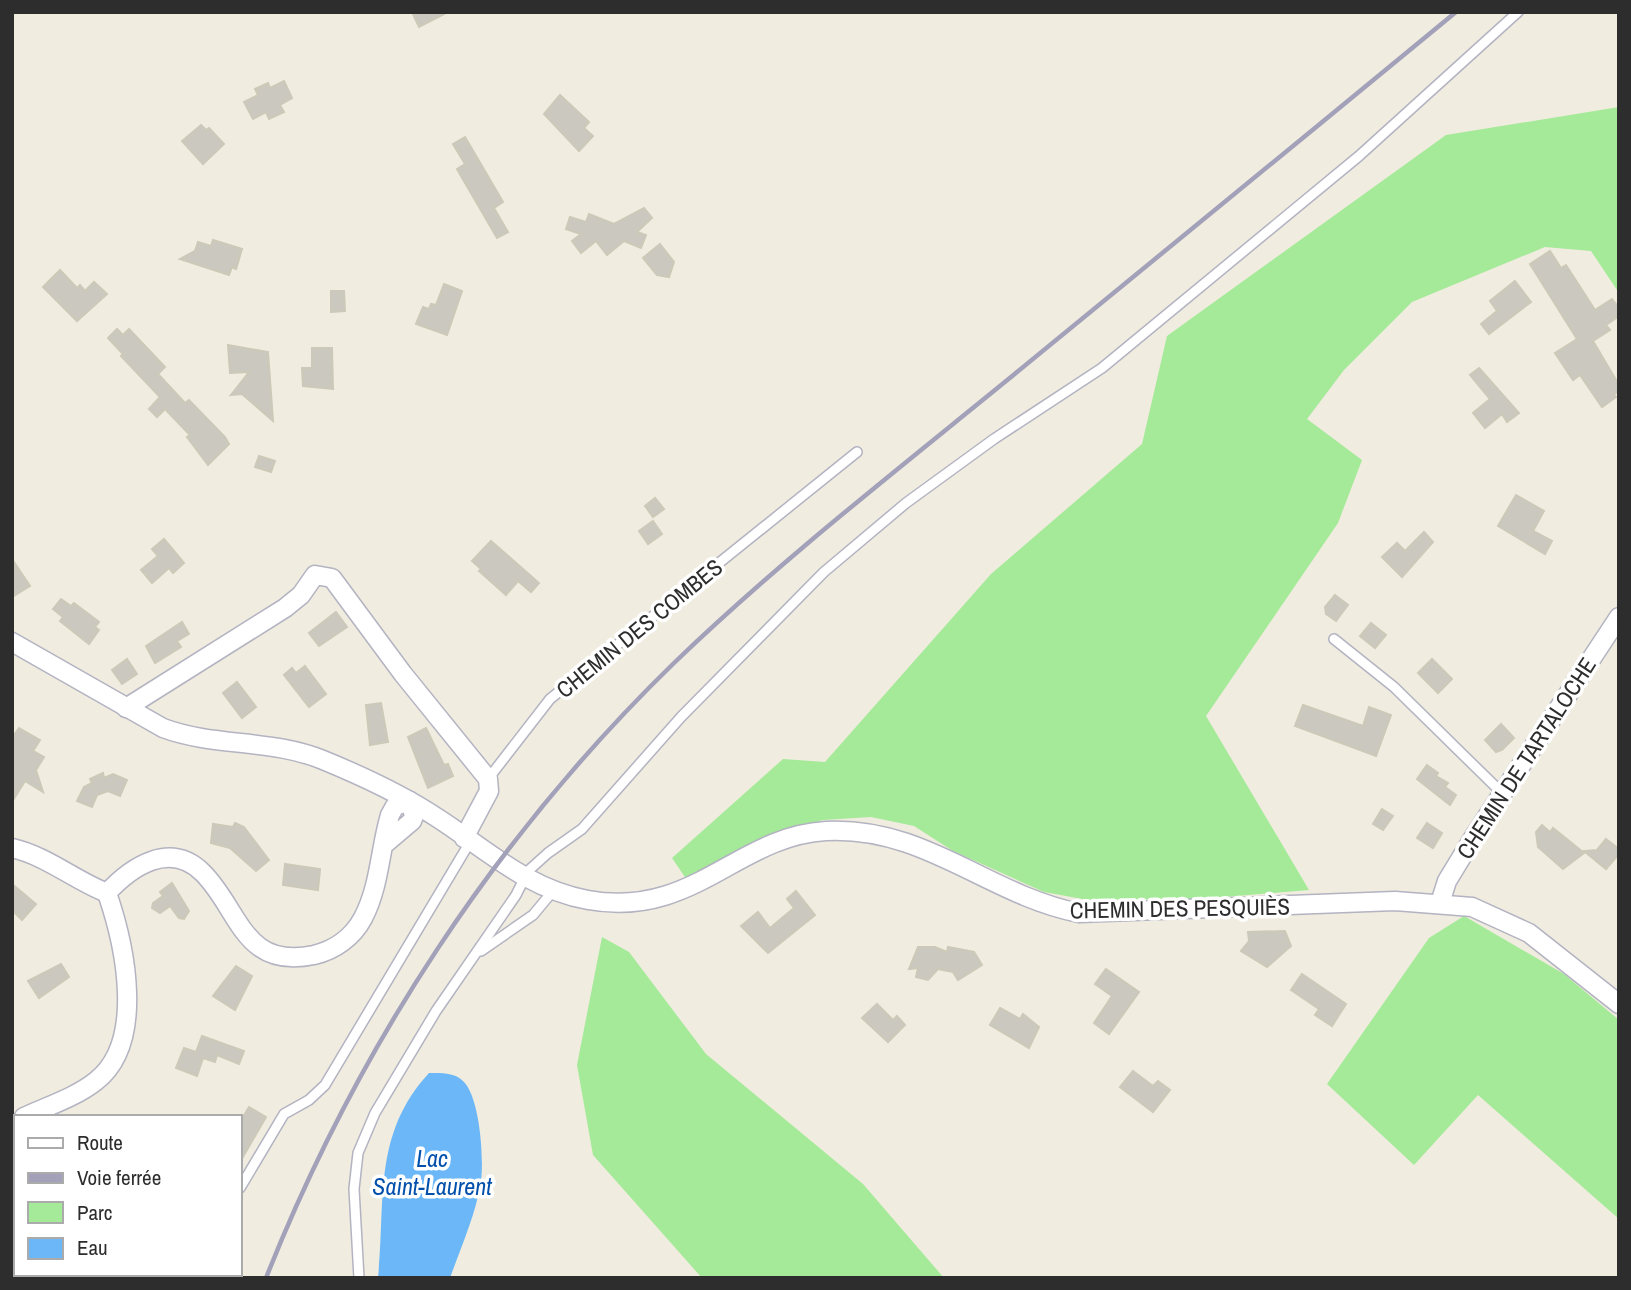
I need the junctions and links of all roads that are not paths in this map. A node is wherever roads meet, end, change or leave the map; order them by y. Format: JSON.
{"nodes":[{"id":1,"x":1518,"y":12,"type":"edge"},
{"id":2,"x":858,"y":452,"type":"dead end"},
{"id":3,"x":1619,"y":617,"type":"edge"},
{"id":4,"x":1334,"y":639,"type":"dead end"},
{"id":5,"x":12,"y":642,"type":"edge"},
{"id":6,"x":126,"y":708,"type":"junction"},
{"id":7,"x":488,"y":779,"type":"junction"},
{"id":8,"x":1503,"y":793,"type":"junction"},
{"id":9,"x":406,"y":808,"type":"junction"},
{"id":10,"x":467,"y":840,"type":"junction"},
{"id":11,"x":12,"y":848,"type":"edge"},
{"id":12,"x":524,"y":878,"type":"junction"},
{"id":13,"x":553,"y":891,"type":"junction"},
{"id":14,"x":107,"y":893,"type":"junction"},
{"id":15,"x":1440,"y":903,"type":"junction"},
{"id":16,"x":477,"y":954,"type":"junction"},
{"id":17,"x":1619,"y":1004,"type":"edge"},
{"id":18,"x":28,"y":1115,"type":"edge"},
{"id":19,"x":242,"y":1185,"type":"edge"},
{"id":20,"x":359,"y":1278,"type":"edge"}],
"edges":[{"from":1,"to":12,"type":"lane"},
{"from":2,"to":7,"type":"lane","name":"CHEMIN DES COMBES"},
{"from":3,"to":8,"type":"street","name":"CHEMIN DE TARTALOCHE"},
{"from":4,"to":8,"type":"lane"},
{"from":5,"to":6,"type":"street","name":"CHEMIN DES PESQUIÈS"},
{"from":6,"to":7,"type":"street"},
{"from":6,"to":9,"type":"street","name":"CHEMIN DES PESQUIÈS"},
{"from":7,"to":10,"type":"street","name":"CHEMIN DES COMBES"},
{"from":8,"to":15,"type":"street","name":"CHEMIN DE TARTALOCHE"},
{"from":9,"to":10,"type":"street","name":"CHEMIN DES PESQUIÈS"},
{"from":9,"to":14,"type":"street"},
{"from":10,"to":12,"type":"street","name":"CHEMIN DES PESQUIÈS"},
{"from":10,"to":19,"type":"lane"},
{"from":11,"to":14,"type":"street"},
{"from":12,"to":13,"type":"street","name":"CHEMIN DES PESQUIÈS"},
{"from":12,"to":16,"type":"lane"},
{"from":13,"to":15,"type":"street","name":"CHEMIN DES PESQUIÈS"},
{"from":13,"to":16,"type":"lane"},
{"from":14,"to":18,"type":"street"},
{"from":15,"to":17,"type":"street","name":"CHEMIN DES PESQUIÈS"},
{"from":16,"to":20,"type":"lane"}]}
